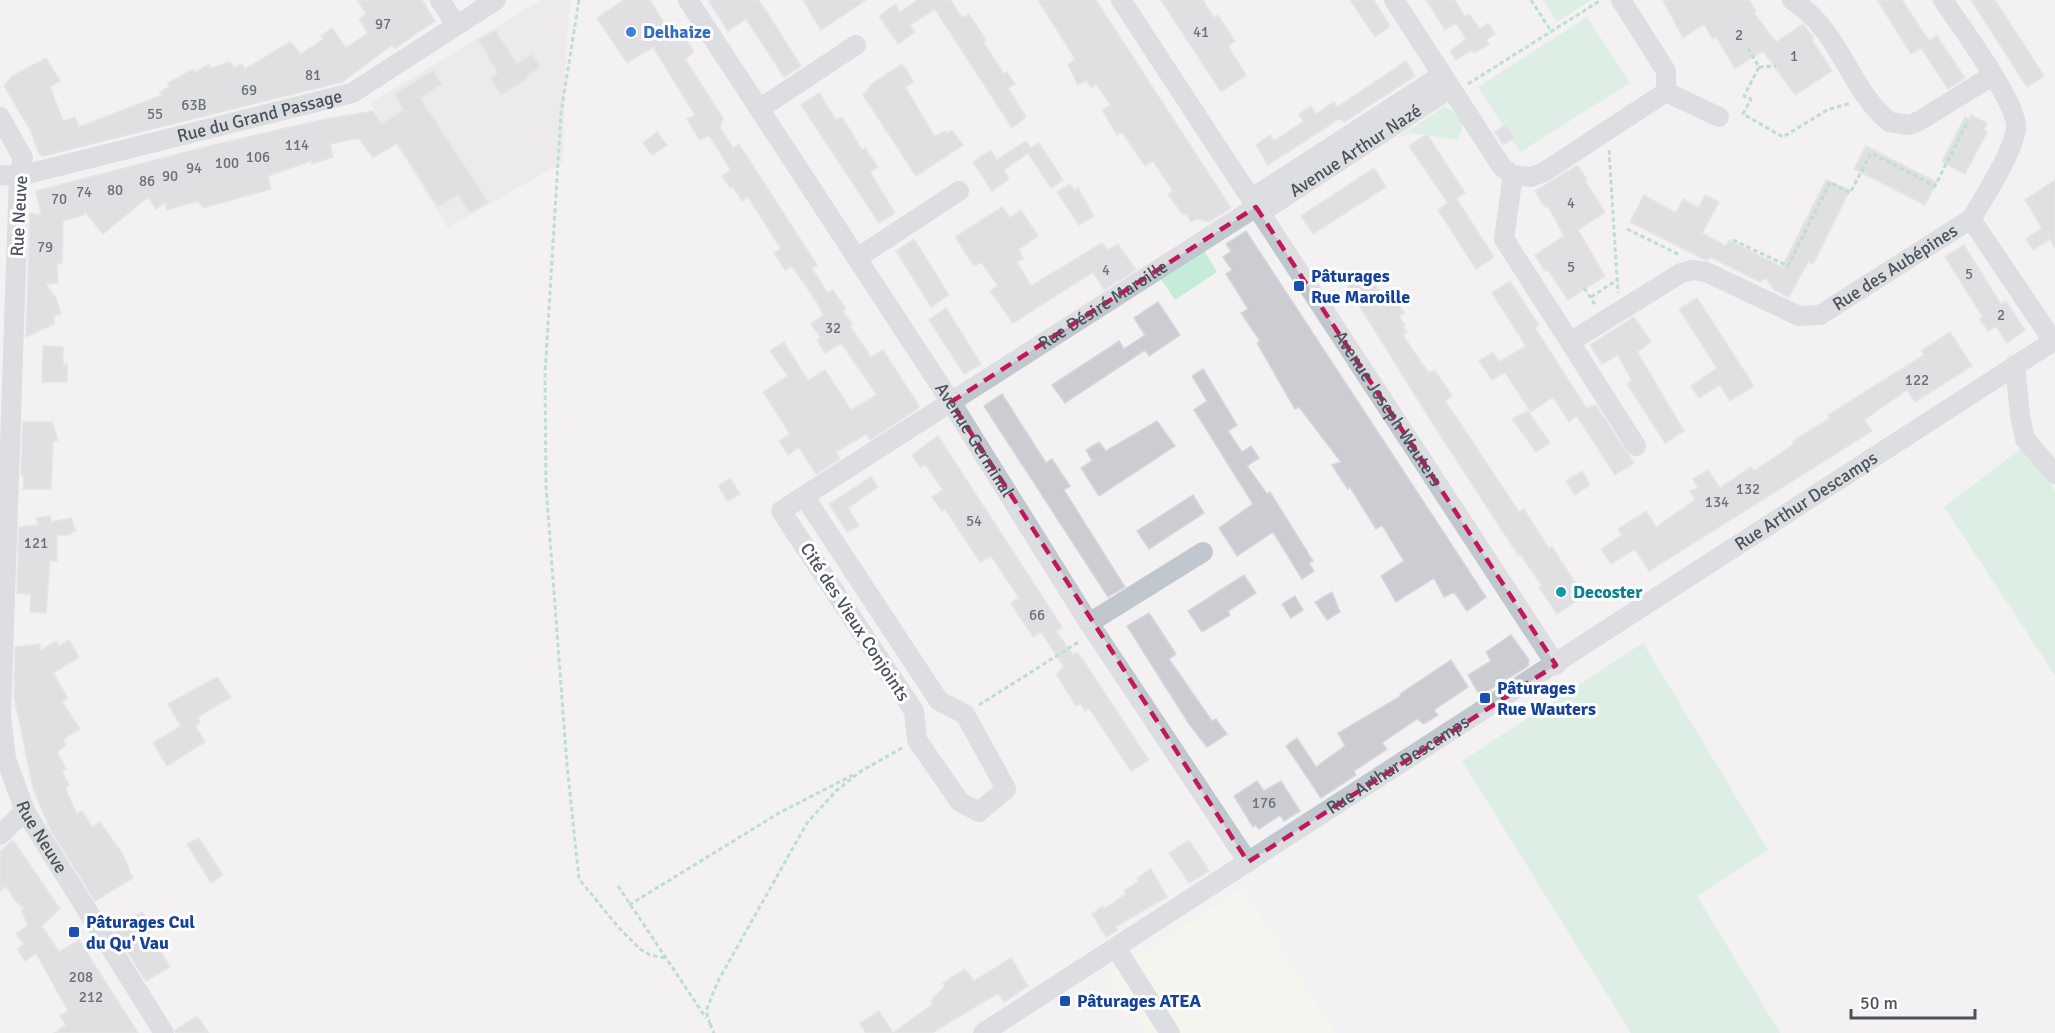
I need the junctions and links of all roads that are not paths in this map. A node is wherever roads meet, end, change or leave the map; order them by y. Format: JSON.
{"nodes":[{"id":1,"x":440,"y":0,"type":"edge"},
{"id":2,"x":496,"y":0,"type":"edge"},
{"id":3,"x":688,"y":0,"type":"edge"},
{"id":4,"x":1121,"y":0,"type":"edge"},
{"id":5,"x":1394,"y":0,"type":"edge"},
{"id":6,"x":1621,"y":0,"type":"edge"},
{"id":7,"x":1792,"y":0,"type":"edge"},
{"id":8,"x":1943,"y":0,"type":"edge"},
{"id":9,"x":456,"y":25,"type":"junction"},
{"id":10,"x":856,"y":45,"type":"dead end"},
{"id":11,"x":1992,"y":76,"type":"junction"},
{"id":12,"x":1454,"y":83,"type":"junction"},
{"id":13,"x":1666,"y":92,"type":"junction"},
{"id":14,"x":761,"y":108,"type":"junction"},
{"id":15,"x":0,"y":117,"type":"edge"},
{"id":16,"x":1719,"y":117,"type":"dead end"},
{"id":17,"x":1513,"y":175,"type":"junction"},
{"id":18,"x":10,"y":176,"type":"edge"},
{"id":19,"x":958,"y":191,"type":"dead end"},
{"id":20,"x":1256,"y":206,"type":"junction"},
{"id":21,"x":1971,"y":219,"type":"junction"},
{"id":22,"x":857,"y":258,"type":"junction"},
{"id":23,"x":2054,"y":340,"type":"edge"},
{"id":24,"x":1570,"y":342,"type":"junction"},
{"id":25,"x":2015,"y":365,"type":"junction"},
{"id":26,"x":951,"y":402,"type":"junction"},
{"id":27,"x":1636,"y":446,"type":"dead end"},
{"id":28,"x":2055,"y":474,"type":"edge"},
{"id":29,"x":804,"y":496,"type":"junction"},
{"id":30,"x":1203,"y":552,"type":"dead end"},
{"id":31,"x":1092,"y":627,"type":"junction"},
{"id":32,"x":1556,"y":664,"type":"junction"},
{"id":33,"x":0,"y":715,"type":"edge"},
{"id":34,"x":25,"y":811,"type":"junction"},
{"id":35,"x":0,"y":835,"type":"edge"},
{"id":36,"x":1248,"y":862,"type":"junction"},
{"id":37,"x":1116,"y":948,"type":"junction"},
{"id":38,"x":164,"y":1033,"type":"edge"},
{"id":39,"x":983,"y":1033,"type":"edge"},
{"id":40,"x":1170,"y":1033,"type":"edge"}],
"edges":[{"from":1,"to":9,"type":"street"},
{"from":2,"to":9,"type":"street","name":"Rue du Grand Passage"},
{"from":3,"to":14,"type":"street","name":"Avenue Germinal"},
{"from":4,"to":20,"type":"street","name":"Avenue Joseph Wauters"},
{"from":5,"to":12,"type":"street"},
{"from":6,"to":13,"type":"street"},
{"from":7,"to":11,"type":"street"},
{"from":8,"to":11,"type":"street","name":"Rue des Aubépines"},
{"from":9,"to":18,"type":"street","name":"Rue du Grand Passage"},
{"from":10,"to":14,"type":"street"},
{"from":11,"to":21,"type":"street","name":"Rue des Aubépines"},
{"from":12,"to":17,"type":"street"},
{"from":12,"to":20,"type":"street","name":"Avenue Arthur Nazé"},
{"from":13,"to":16,"type":"street"},
{"from":13,"to":17,"type":"street"},
{"from":14,"to":22,"type":"street","name":"Avenue Germinal"},
{"from":15,"to":18,"type":"street","name":"Rue Neuve"},
{"from":17,"to":24,"type":"street"},
{"from":18,"to":33,"type":"street","name":"Rue Neuve"},
{"from":19,"to":22,"type":"street"},
{"from":20,"to":26,"type":"street","name":"Rue Désiré Maroille"},
{"from":20,"to":32,"type":"street","name":"Avenue Joseph Wauters"},
{"from":21,"to":23,"type":"street","name":"Rue des Aubépines"},
{"from":21,"to":24,"type":"street","name":"Rue des Aubépines"},
{"from":22,"to":26,"type":"street","name":"Avenue Germinal"},
{"from":23,"to":25,"type":"street","name":"Rue Arthur Descamps"},
{"from":24,"to":27,"type":"street"},
{"from":25,"to":28,"type":"street"},
{"from":25,"to":32,"type":"street","name":"Rue Arthur Descamps"},
{"from":26,"to":29,"type":"street","name":"Cité des Vieux Conjoints"},
{"from":26,"to":31,"type":"street","name":"Avenue Germinal"},
{"from":29,"to":29,"type":"street","name":"Cité des Vieux Conjoints"},
{"from":30,"to":31,"type":"street"},
{"from":31,"to":36,"type":"street","name":"Avenue Germinal"},
{"from":32,"to":36,"type":"street","name":"Rue Arthur Descamps"},
{"from":33,"to":34,"type":"street","name":"Rue Neuve"},
{"from":34,"to":35,"type":"street"},
{"from":34,"to":38,"type":"street","name":"Rue Neuve"},
{"from":36,"to":37,"type":"street","name":"Rue Arthur Descamps"},
{"from":37,"to":39,"type":"street","name":"Rue Arthur Descamps"},
{"from":37,"to":40,"type":"street"}]}
